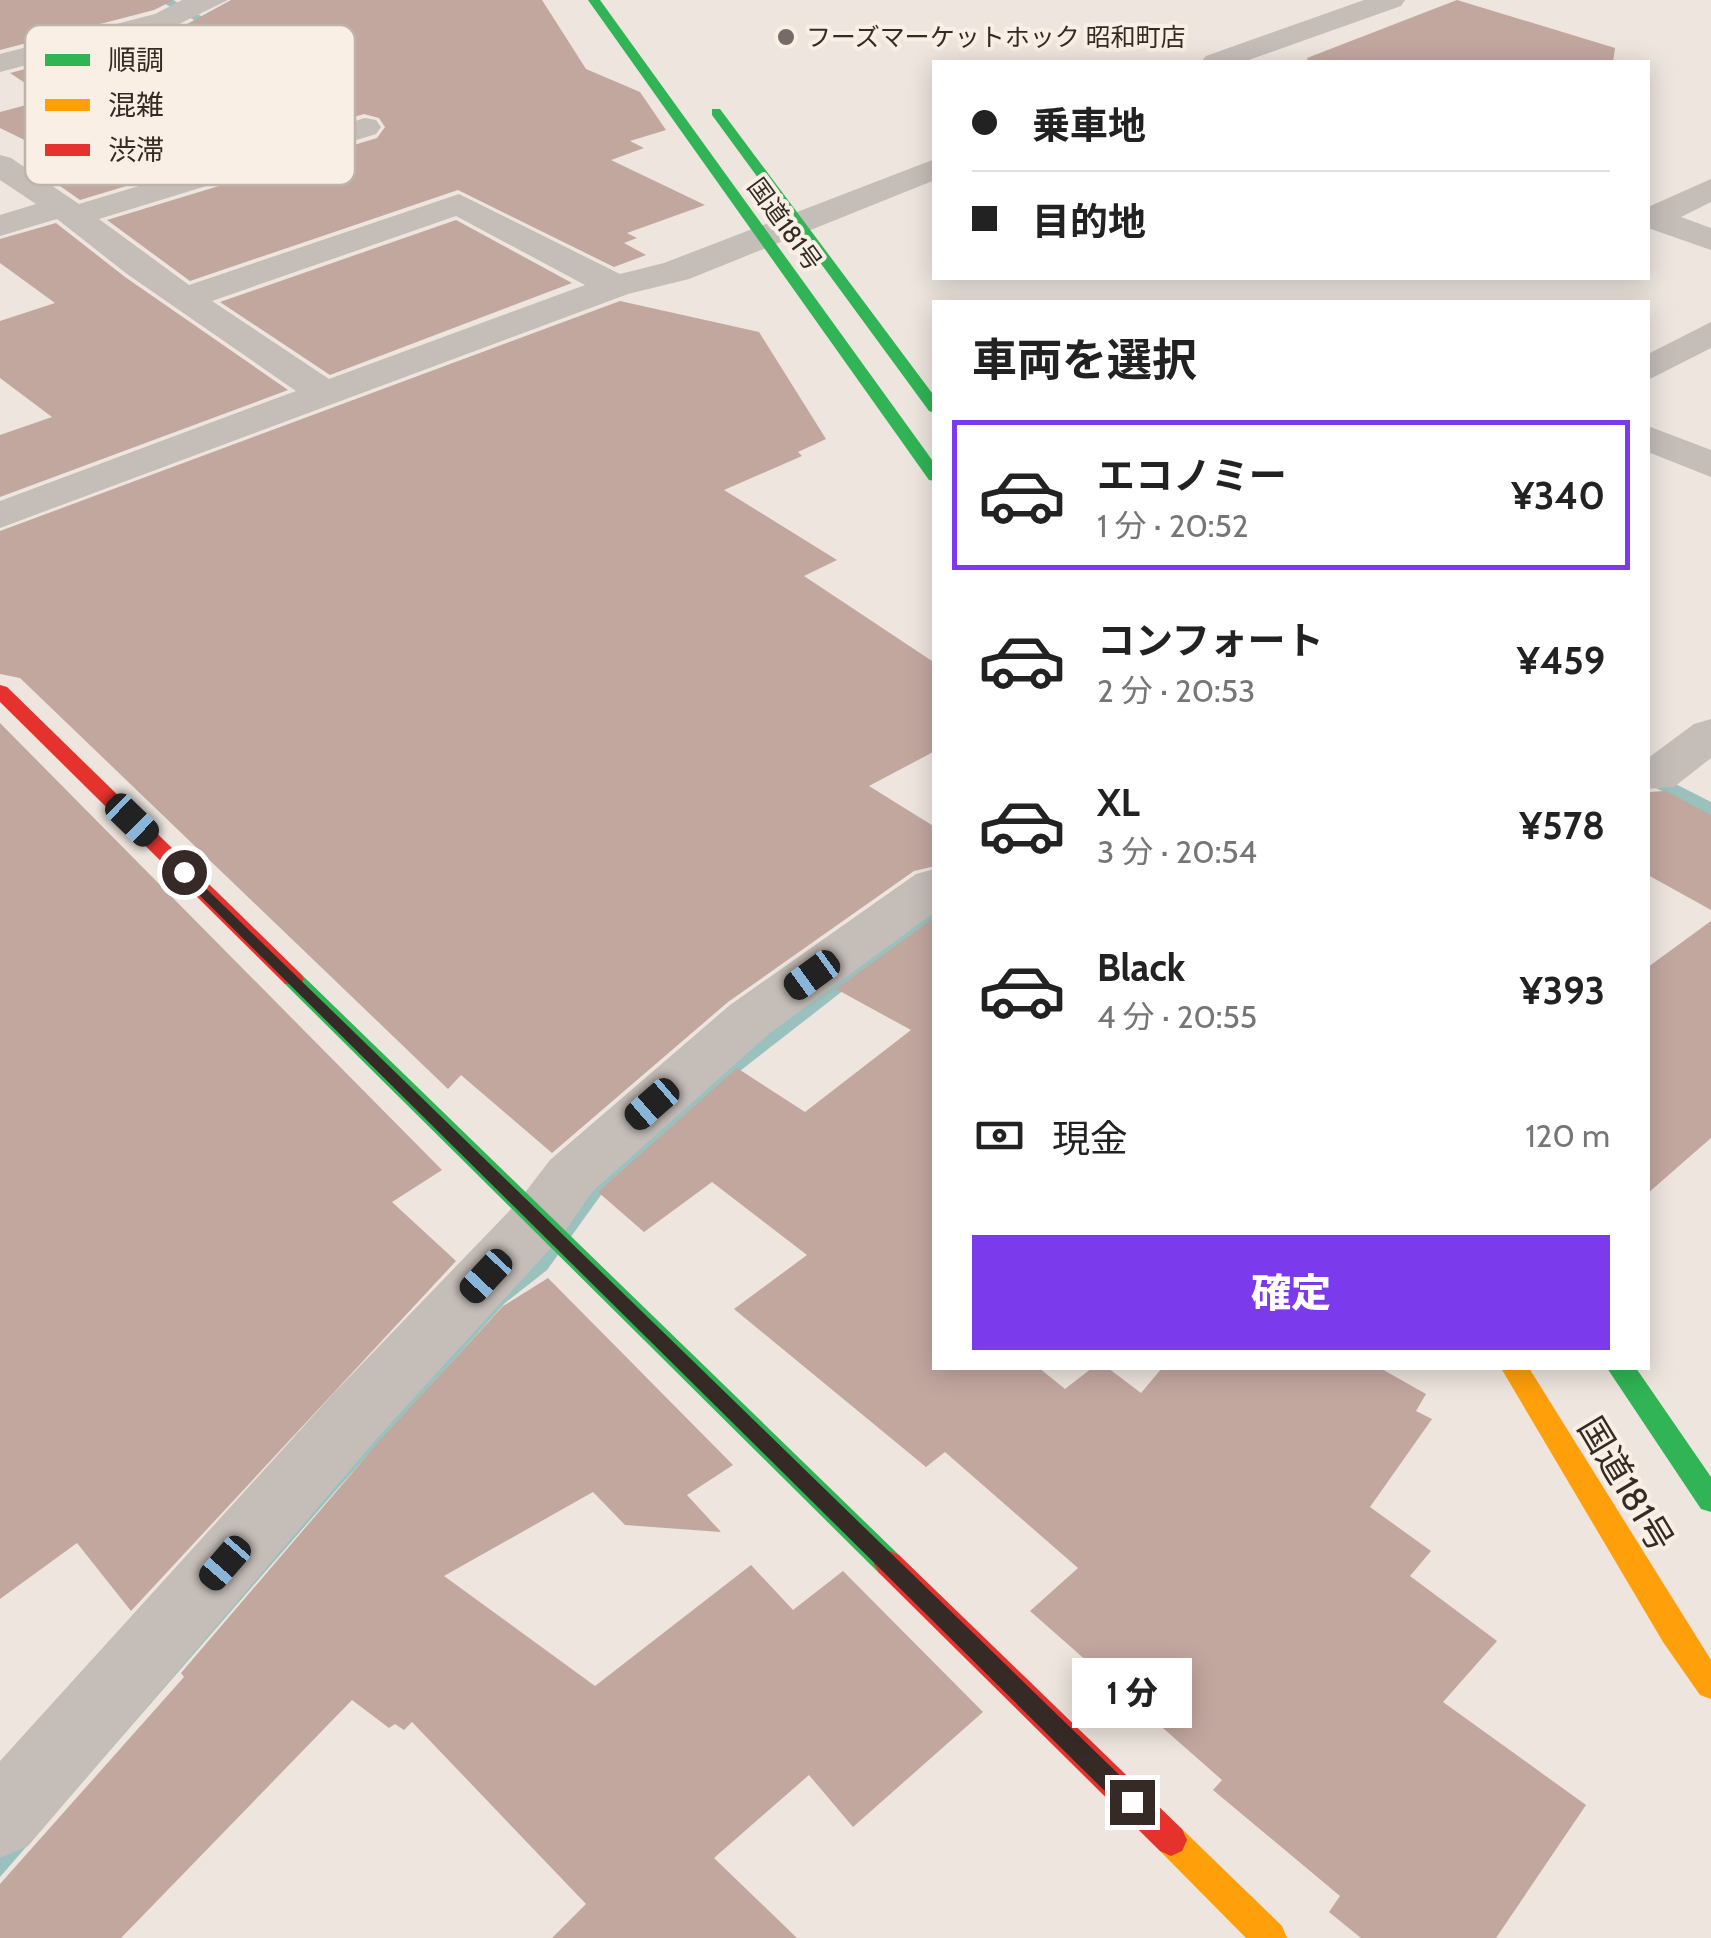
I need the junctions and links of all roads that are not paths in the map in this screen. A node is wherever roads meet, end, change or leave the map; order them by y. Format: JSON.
{"nodes":[{"id":1,"x":214,"y":0,"type":"edge"},
{"id":2,"x":594,"y":0,"type":"edge"},
{"id":3,"x":1391,"y":0,"type":"edge"},
{"id":4,"x":146,"y":25,"type":"edge"},
{"id":5,"x":25,"y":56,"type":"edge"},
{"id":6,"x":1222,"y":60,"type":"edge"},
{"id":7,"x":0,"y":63,"type":"edge"},
{"id":8,"x":699,"y":90,"type":"dead end"},
{"id":9,"x":365,"y":127,"type":"dead end"},
{"id":10,"x":355,"y":130,"type":"edge"},
{"id":11,"x":0,"y":165,"type":"edge"},
{"id":12,"x":932,"y":170,"type":"edge"},
{"id":13,"x":25,"y":182,"type":"edge"},
{"id":14,"x":29,"y":185,"type":"edge"},
{"id":15,"x":162,"y":185,"type":"edge"},
{"id":16,"x":1711,"y":188,"type":"edge"},
{"id":17,"x":68,"y":212,"type":"junction"},
{"id":18,"x":1650,"y":218,"type":"edge"},
{"id":19,"x":800,"y":223,"type":"junction"},
{"id":20,"x":0,"y":226,"type":"edge"},
{"id":21,"x":760,"y":238,"type":"junction"},
{"id":22,"x":1711,"y":240,"type":"edge"},
{"id":23,"x":615,"y":286,"type":"junction"},
{"id":24,"x":185,"y":298,"type":"junction"},
{"id":25,"x":1711,"y":332,"type":"edge"},
{"id":26,"x":1650,"y":368,"type":"edge"},
{"id":27,"x":325,"y":394,"type":"junction"},
{"id":28,"x":932,"y":404,"type":"edge"},
{"id":29,"x":1650,"y":439,"type":"edge"},
{"id":30,"x":1711,"y":465,"type":"edge"},
{"id":31,"x":932,"y":472,"type":"edge"},
{"id":32,"x":0,"y":514,"type":"edge"},
{"id":33,"x":0,"y":691,"type":"edge"},
{"id":34,"x":1711,"y":734,"type":"edge"},
{"id":35,"x":1656,"y":776,"type":"dead end"},
{"id":36,"x":932,"y":888,"type":"edge"},
{"id":37,"x":539,"y":1220,"type":"junction"},
{"id":38,"x":1516,"y":1370,"type":"edge"},
{"id":39,"x":1623,"y":1370,"type":"edge"},
{"id":40,"x":1711,"y":1500,"type":"edge"},
{"id":41,"x":1711,"y":1686,"type":"edge"},
{"id":42,"x":0,"y":1819,"type":"edge"},
{"id":43,"x":1270,"y":1938,"type":"edge"}],
"edges":[{"from":1,"to":4,"type":"street"},
{"from":2,"to":21,"type":"main road","name":"国道181号"},
{"from":3,"to":6,"type":"street"},
{"from":5,"to":7,"type":"street"},
{"from":8,"to":19,"type":"main road","name":"国道181号"},
{"from":9,"to":10,"type":"street"},
{"from":11,"to":13,"type":"street"},
{"from":12,"to":19,"type":"street"},
{"from":14,"to":17,"type":"street"},
{"from":15,"to":17,"type":"street"},
{"from":16,"to":18,"type":"street"},
{"from":17,"to":20,"type":"street"},
{"from":17,"to":24,"type":"street"},
{"from":18,"to":22,"type":"street"},
{"from":19,"to":21,"type":"street"},
{"from":19,"to":28,"type":"main road","name":"国道181号"},
{"from":21,"to":23,"type":"street"},
{"from":21,"to":31,"type":"main road","name":"国道181号"},
{"from":23,"to":24,"type":"street"},
{"from":23,"to":27,"type":"street"},
{"from":24,"to":27,"type":"street"},
{"from":25,"to":26,"type":"street"},
{"from":27,"to":32,"type":"street"},
{"from":29,"to":30,"type":"street"},
{"from":33,"to":37,"type":"main road"},
{"from":34,"to":35,"type":"street"},
{"from":36,"to":37,"type":"street"},
{"from":37,"to":42,"type":"street"},
{"from":37,"to":43,"type":"main road"},
{"from":38,"to":41,"type":"main road","name":"国道181号"},
{"from":39,"to":40,"type":"main road","name":"国道181号"}]}
